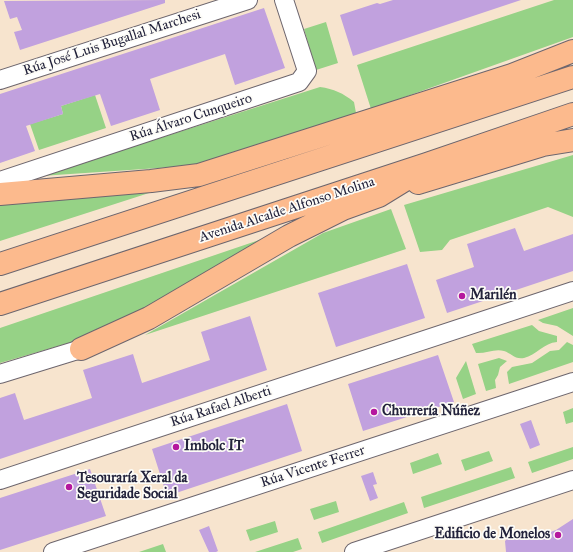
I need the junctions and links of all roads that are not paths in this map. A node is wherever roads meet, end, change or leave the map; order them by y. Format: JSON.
{"nodes":[{"id":1,"x":248,"y":0,"type":"edge"},
{"id":2,"x":284,"y":0,"type":"edge"},
{"id":3,"x":573,"y":51,"type":"edge"},
{"id":4,"x":573,"y":77,"type":"edge"},
{"id":5,"x":0,"y":80,"type":"edge"},
{"id":6,"x":442,"y":97,"type":"junction"},
{"id":7,"x":573,"y":114,"type":"edge"},
{"id":8,"x":414,"y":129,"type":"junction"},
{"id":9,"x":342,"y":130,"type":"junction"},
{"id":10,"x":573,"y":140,"type":"edge"},
{"id":11,"x":427,"y":164,"type":"junction"},
{"id":12,"x":465,"y":168,"type":"junction"},
{"id":13,"x":0,"y":181,"type":"edge"},
{"id":14,"x":0,"y":194,"type":"edge"},
{"id":15,"x":379,"y":196,"type":"junction"},
{"id":16,"x":0,"y":264,"type":"edge"},
{"id":17,"x":573,"y":291,"type":"edge"},
{"id":18,"x":0,"y":304,"type":"edge"},
{"id":19,"x":81,"y":349,"type":"joint"},
{"id":20,"x":0,"y":374,"type":"edge"},
{"id":21,"x":573,"y":382,"type":"edge"},
{"id":22,"x":0,"y":480,"type":"edge"},
{"id":23,"x":573,"y":480,"type":"edge"},
{"id":24,"x":53,"y":552,"type":"edge"},
{"id":25,"x":354,"y":552,"type":"edge"}],
"edges":[{"from":1,"to":5,"type":"street","name":"Rúa José Luis Bugallal Marchesi"},
{"from":2,"to":13,"type":"street","name":"Rúa Álvaro Cunqueiro"},
{"from":3,"to":6,"type":"highway"},
{"from":4,"to":8,"type":"highway"},
{"from":6,"to":8,"type":"highway"},
{"from":6,"to":9,"type":"highway"},
{"from":7,"to":11,"type":"highway","name":"Avenida Alcalde Alfonso Molina"},
{"from":8,"to":9,"type":"highway"},
{"from":8,"to":16,"type":"highway"},
{"from":9,"to":14,"type":"highway"},
{"from":10,"to":12,"type":"highway"},
{"from":11,"to":12,"type":"highway"},
{"from":11,"to":15,"type":"highway"},
{"from":11,"to":18,"type":"highway","name":"Avenida Alcalde Alfonso Molina"},
{"from":12,"to":15,"type":"highway"},
{"from":15,"to":19,"type":"highway"},
{"from":17,"to":22,"type":"street","name":"Rúa Rafael Alberti"},
{"from":19,"to":20,"type":"street"},
{"from":21,"to":24,"type":"street","name":"Rúa Vicente Ferrer"},
{"from":23,"to":25,"type":"street"}]}
